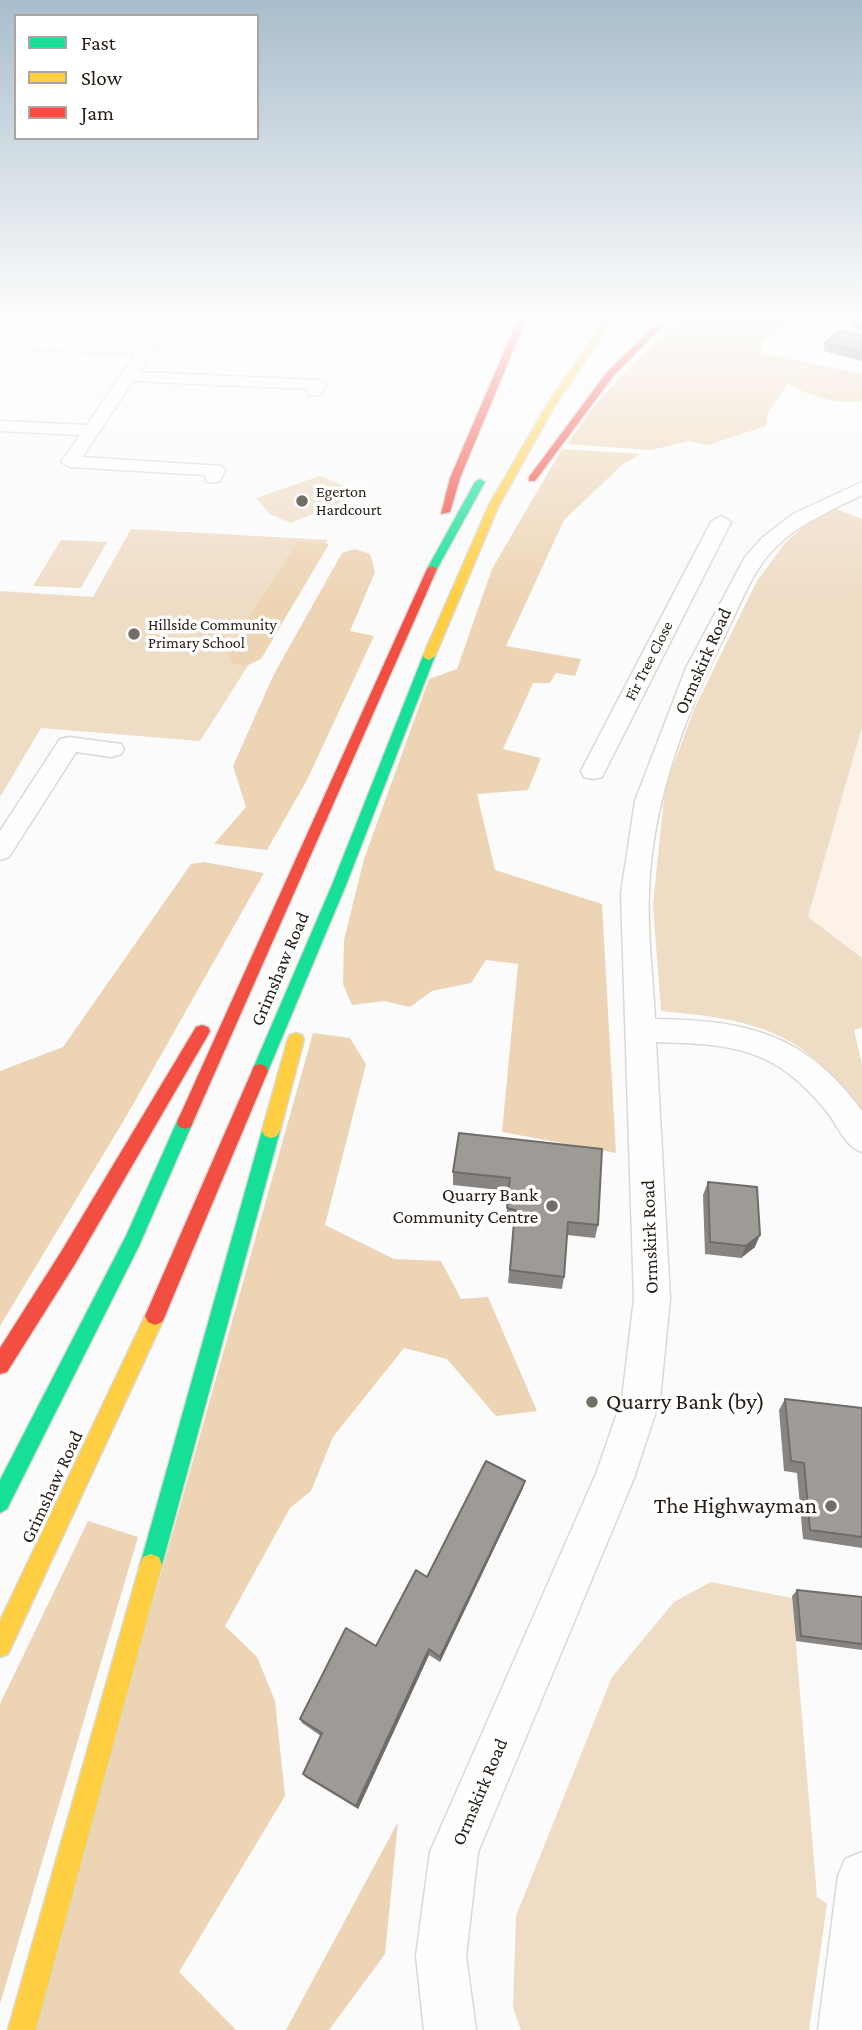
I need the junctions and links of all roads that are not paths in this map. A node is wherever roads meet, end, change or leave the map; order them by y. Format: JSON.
{"nodes":[{"id":1,"x":105,"y":412,"type":"edge"},
{"id":2,"x":483,"y":412,"type":"edge"},
{"id":3,"x":548,"y":412,"type":"edge"},
{"id":4,"x":582,"y":412,"type":"edge"},
{"id":5,"x":0,"y":426,"type":"edge"},
{"id":6,"x":92,"y":430,"type":"junction"},
{"id":7,"x":490,"y":464,"type":"dead end"},
{"id":8,"x":213,"y":477,"type":"dead end"},
{"id":9,"x":862,"y":488,"type":"edge"},
{"id":10,"x":523,"y":492,"type":"dead end"},
{"id":11,"x":507,"y":515,"type":"dead end"},
{"id":12,"x":721,"y":522,"type":"dead end"},
{"id":13,"x":705,"y":551,"type":"junction"},
{"id":14,"x":752,"y":561,"type":"junction"},
{"id":15,"x":426,"y":578,"type":"junction"},
{"id":16,"x":460,"y":584,"type":"junction"},
{"id":17,"x":112,"y":749,"type":"dead end"},
{"id":18,"x":593,"y":771,"type":"dead end"},
{"id":19,"x":0,"y":851,"type":"edge"},
{"id":20,"x":292,"y":878,"type":"junction"},
{"id":21,"x":339,"y":885,"type":"junction"},
{"id":22,"x":229,"y":985,"type":"dead end"},
{"id":23,"x":208,"y":1020,"type":"dead end"},
{"id":24,"x":641,"y":1030,"type":"junction"},
{"id":25,"x":862,"y":1139,"type":"edge"},
{"id":26,"x":0,"y":1365,"type":"edge"},
{"id":27,"x":0,"y":1502,"type":"edge"},
{"id":28,"x":0,"y":1646,"type":"edge"},
{"id":29,"x":862,"y":1875,"type":"edge"},
{"id":30,"x":22,"y":2030,"type":"edge"},
{"id":31,"x":450,"y":2030,"type":"edge"},
{"id":32,"x":844,"y":2030,"type":"edge"}],
"edges":[{"from":1,"to":6,"type":"street"},
{"from":2,"to":15,"type":"main road"},
{"from":3,"to":16,"type":"main road","name":"Grimshaw Road"},
{"from":4,"to":10,"type":"main road"},
{"from":5,"to":6,"type":"street"},
{"from":6,"to":8,"type":"street"},
{"from":7,"to":15,"type":"main road","name":"Grimshaw Road"},
{"from":9,"to":14,"type":"street","name":"Ormskirk Road"},
{"from":11,"to":16,"type":"main road"},
{"from":12,"to":13,"type":"street","name":"Fir Tree Close"},
{"from":13,"to":14,"type":"street"},
{"from":13,"to":18,"type":"street","name":"Fir Tree Close"},
{"from":14,"to":24,"type":"street","name":"Ormskirk Road"},
{"from":15,"to":20,"type":"main road","name":"Grimshaw Road"},
{"from":16,"to":21,"type":"main road","name":"Grimshaw Road"},
{"from":17,"to":19,"type":"street"},
{"from":20,"to":22,"type":"main road"},
{"from":20,"to":27,"type":"main road","name":"Grimshaw Road"},
{"from":21,"to":28,"type":"main road","name":"Grimshaw Road"},
{"from":21,"to":30,"type":"main road"},
{"from":23,"to":26,"type":"main road"},
{"from":24,"to":25,"type":"street"},
{"from":24,"to":31,"type":"street","name":"Ormskirk Road"},
{"from":29,"to":32,"type":"street"}]}
